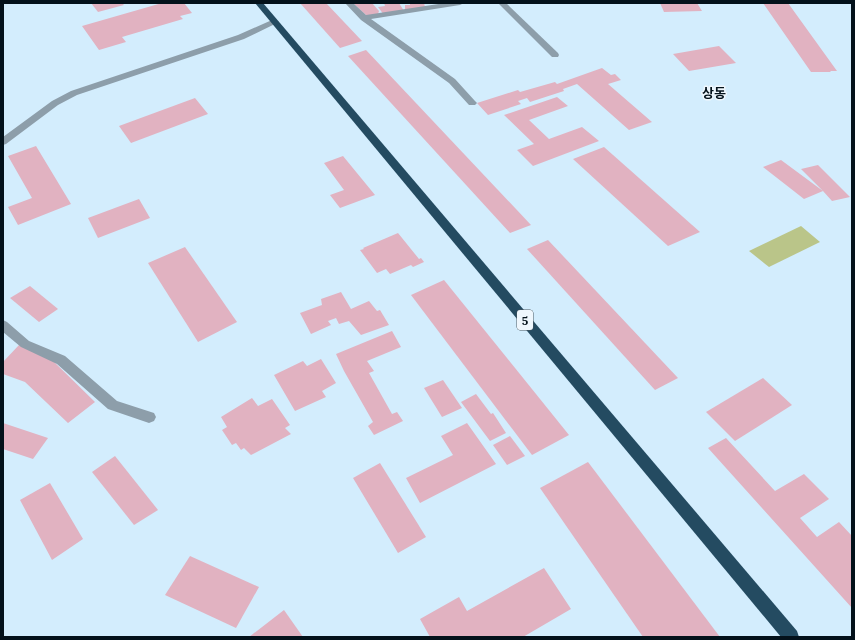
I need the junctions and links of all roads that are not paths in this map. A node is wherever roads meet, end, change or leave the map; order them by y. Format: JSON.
{"nodes":[{"id":1,"x":260,"y":3,"type":"edge"},
{"id":2,"x":349,"y":3,"type":"edge"},
{"id":3,"x":460,"y":3,"type":"edge"},
{"id":4,"x":502,"y":3,"type":"edge"},
{"id":5,"x":364,"y":18,"type":"junction"},
{"id":6,"x":276,"y":22,"type":"junction"},
{"id":7,"x":555,"y":55,"type":"dead end"},
{"id":8,"x":472,"y":103,"type":"dead end"},
{"id":9,"x":3,"y":142,"type":"edge"},
{"id":10,"x":3,"y":325,"type":"edge"},
{"id":11,"x":149,"y":416,"type":"dead end"},
{"id":12,"x":791,"y":637,"type":"edge"}],
"edges":[{"from":1,"to":6,"type":"highway","number":"5"},
{"from":2,"to":5,"type":"street"},
{"from":3,"to":5,"type":"street"},
{"from":4,"to":7,"type":"street"},
{"from":5,"to":8,"type":"street"},
{"from":6,"to":9,"type":"street"},
{"from":6,"to":12,"type":"highway","number":"5"},
{"from":10,"to":11,"type":"street"}]}
